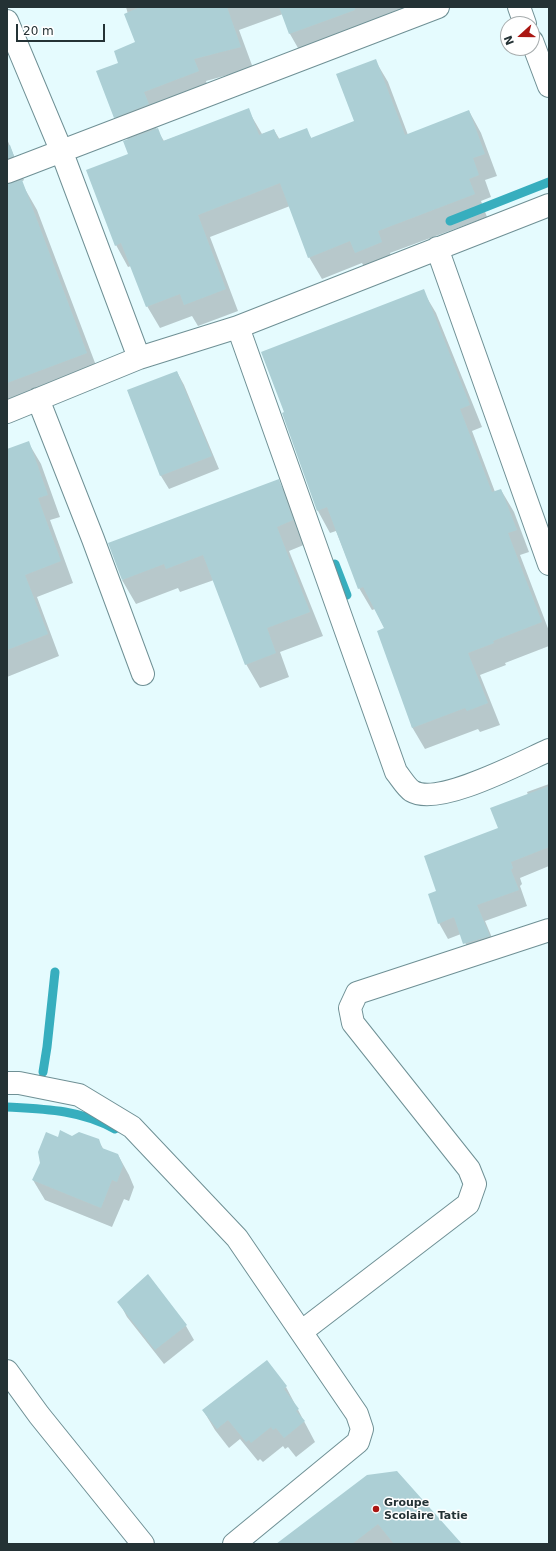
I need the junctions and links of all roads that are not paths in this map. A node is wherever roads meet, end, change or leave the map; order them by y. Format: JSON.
{"nodes":[{"id":1,"x":438,"y":7,"type":"edge"},
{"id":2,"x":7,"y":21,"type":"edge"},
{"id":3,"x":538,"y":56,"type":"edge"},
{"id":4,"x":549,"y":86,"type":"edge"},
{"id":5,"x":61,"y":150,"type":"junction"},
{"id":6,"x":7,"y":172,"type":"edge"},
{"id":7,"x":549,"y":205,"type":"edge"},
{"id":8,"x":437,"y":248,"type":"junction"},
{"id":9,"x":238,"y":327,"type":"junction"},
{"id":10,"x":139,"y":358,"type":"junction"},
{"id":11,"x":38,"y":399,"type":"junction"},
{"id":12,"x":7,"y":412,"type":"edge"},
{"id":13,"x":549,"y":564,"type":"edge"},
{"id":14,"x":143,"y":674,"type":"dead end"},
{"id":15,"x":549,"y":750,"type":"edge"},
{"id":16,"x":549,"y":930,"type":"edge"},
{"id":17,"x":7,"y":1083,"type":"edge"},
{"id":18,"x":301,"y":1332,"type":"junction"},
{"id":19,"x":7,"y":1371,"type":"edge"},
{"id":20,"x":143,"y":1544,"type":"edge"},
{"id":21,"x":234,"y":1544,"type":"edge"}],
"edges":[{"from":1,"to":5,"type":"street"},
{"from":2,"to":5,"type":"street"},
{"from":3,"to":4,"type":"street"},
{"from":5,"to":6,"type":"street"},
{"from":5,"to":10,"type":"street"},
{"from":7,"to":8,"type":"street"},
{"from":8,"to":9,"type":"street"},
{"from":8,"to":13,"type":"street"},
{"from":9,"to":10,"type":"street"},
{"from":9,"to":15,"type":"street"},
{"from":10,"to":11,"type":"street"},
{"from":11,"to":12,"type":"street"},
{"from":11,"to":14,"type":"street"},
{"from":16,"to":18,"type":"street"},
{"from":17,"to":18,"type":"street"},
{"from":18,"to":21,"type":"street"},
{"from":19,"to":20,"type":"street"}]}
